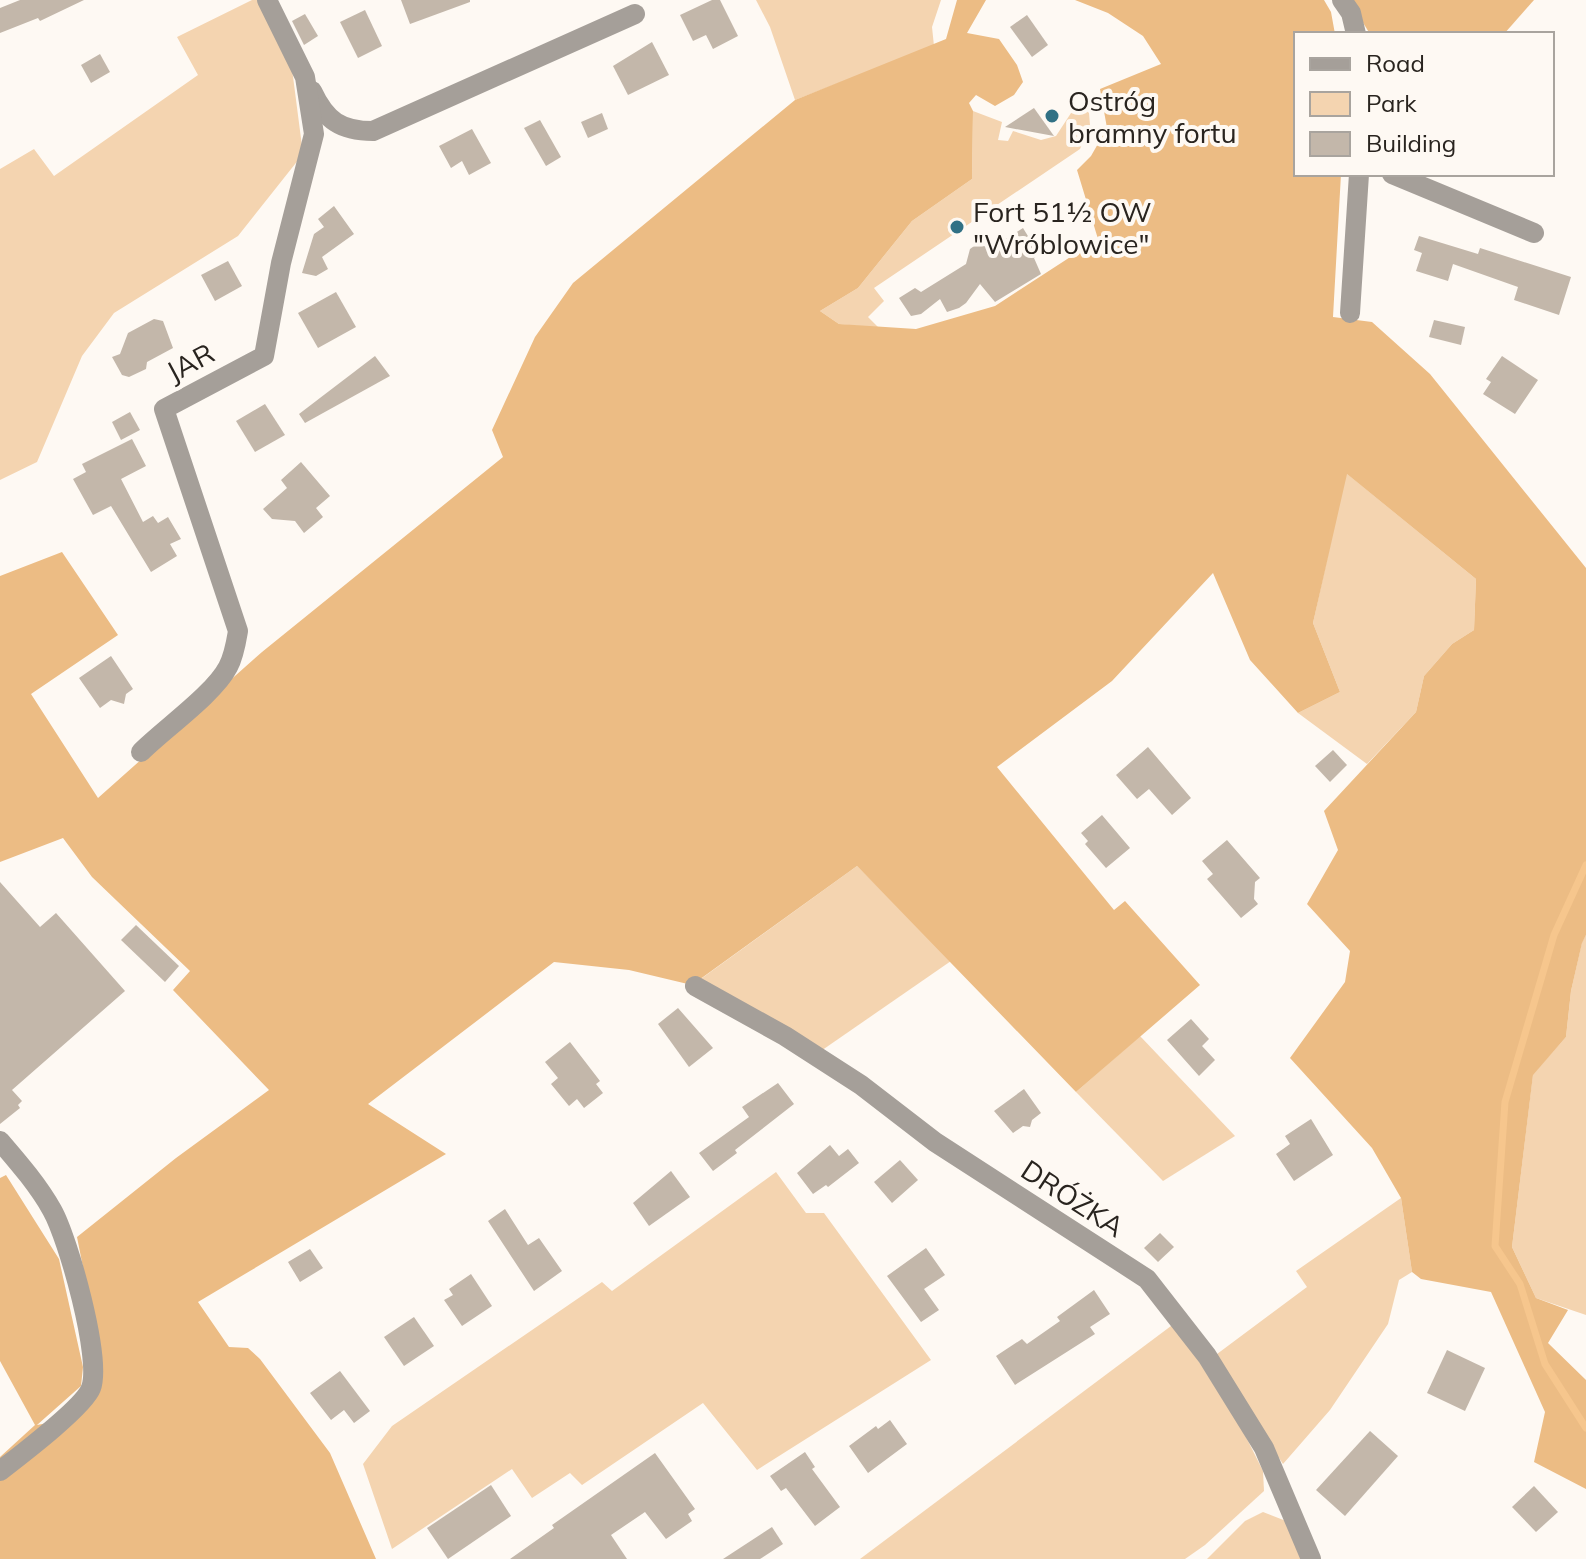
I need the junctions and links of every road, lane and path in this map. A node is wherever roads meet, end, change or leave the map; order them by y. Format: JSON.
{"nodes":[{"id":1,"x":267,"y":0,"type":"edge"},
{"id":2,"x":1342,"y":0,"type":"edge"},
{"id":3,"x":635,"y":14,"type":"dead end"},
{"id":4,"x":1356,"y":32,"type":"edge"},
{"id":5,"x":305,"y":77,"type":"junction"},
{"id":6,"x":1359,"y":176,"type":"edge"},
{"id":7,"x":1397,"y":176,"type":"edge"},
{"id":8,"x":1534,"y":233,"type":"dead end"},
{"id":9,"x":1350,"y":313,"type":"dead end"},
{"id":10,"x":141,"y":752,"type":"dead end"},
{"id":11,"x":695,"y":986,"type":"dead end"},
{"id":12,"x":0,"y":1141,"type":"edge"},
{"id":13,"x":0,"y":1471,"type":"edge"},
{"id":14,"x":1311,"y":1559,"type":"edge"}],
"edges":[{"from":1,"to":5,"type":"street","name":"JAR"},
{"from":2,"to":4,"type":"street"},
{"from":3,"to":5,"type":"street"},
{"from":5,"to":10,"type":"street","name":"JAR"},
{"from":6,"to":9,"type":"street"},
{"from":7,"to":8,"type":"street"},
{"from":11,"to":14,"type":"street","name":"DRÓŻKA"},
{"from":12,"to":13,"type":"street"}]}
